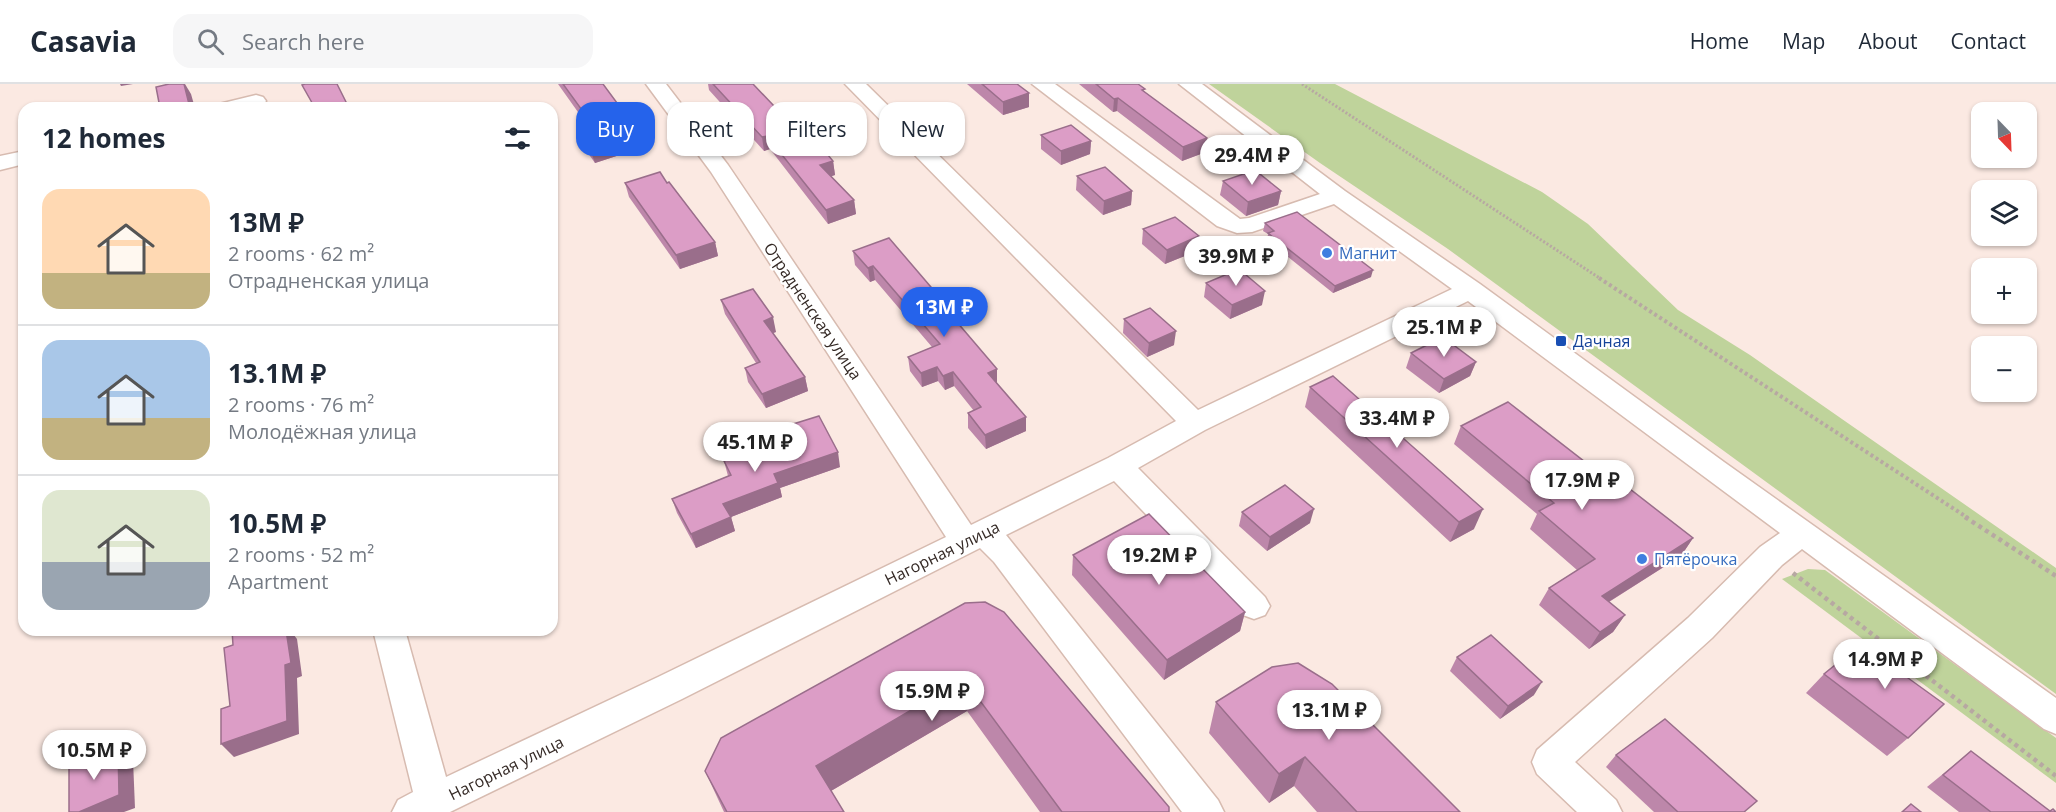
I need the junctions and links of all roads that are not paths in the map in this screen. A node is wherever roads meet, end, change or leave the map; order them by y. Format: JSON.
{"nodes":[{"id":1,"x":656,"y":84,"type":"edge"},
{"id":2,"x":855,"y":84,"type":"edge"},
{"id":3,"x":1042,"y":84,"type":"edge"},
{"id":4,"x":1190,"y":84,"type":"edge"},
{"id":5,"x":18,"y":158,"type":"edge"},
{"id":6,"x":0,"y":163,"type":"edge"},
{"id":7,"x":1337,"y":196,"type":"junction"},
{"id":8,"x":1470,"y":290,"type":"junction"},
{"id":9,"x":1195,"y":423,"type":"junction"},
{"id":10,"x":1118,"y":466,"type":"junction"},
{"id":11,"x":1801,"y":533,"type":"junction"},
{"id":12,"x":975,"y":537,"type":"junction"},
{"id":13,"x":1254,"y":606,"type":"dead end"},
{"id":14,"x":390,"y":636,"type":"edge"},
{"id":15,"x":2056,"y":718,"type":"edge"},
{"id":16,"x":422,"y":807,"type":"edge"},
{"id":17,"x":1205,"y":812,"type":"edge"},
{"id":18,"x":1603,"y":812,"type":"edge"}],
"edges":[{"from":1,"to":12,"type":"street","name":"Отрадненская улица"},
{"from":2,"to":9,"type":"street"},
{"from":3,"to":7,"type":"street"},
{"from":4,"to":7,"type":"street"},
{"from":5,"to":6,"type":"street"},
{"from":7,"to":8,"type":"street"},
{"from":8,"to":9,"type":"street","name":"Нагорная улица"},
{"from":8,"to":11,"type":"street"},
{"from":9,"to":10,"type":"street","name":"Нагорная улица"},
{"from":10,"to":12,"type":"street","name":"Нагорная улица"},
{"from":10,"to":13,"type":"street"},
{"from":11,"to":15,"type":"street"},
{"from":11,"to":18,"type":"street"},
{"from":12,"to":16,"type":"street","name":"Нагорная улица"},
{"from":12,"to":17,"type":"street","name":"Отрадненская улица"},
{"from":14,"to":16,"type":"street"}]}
